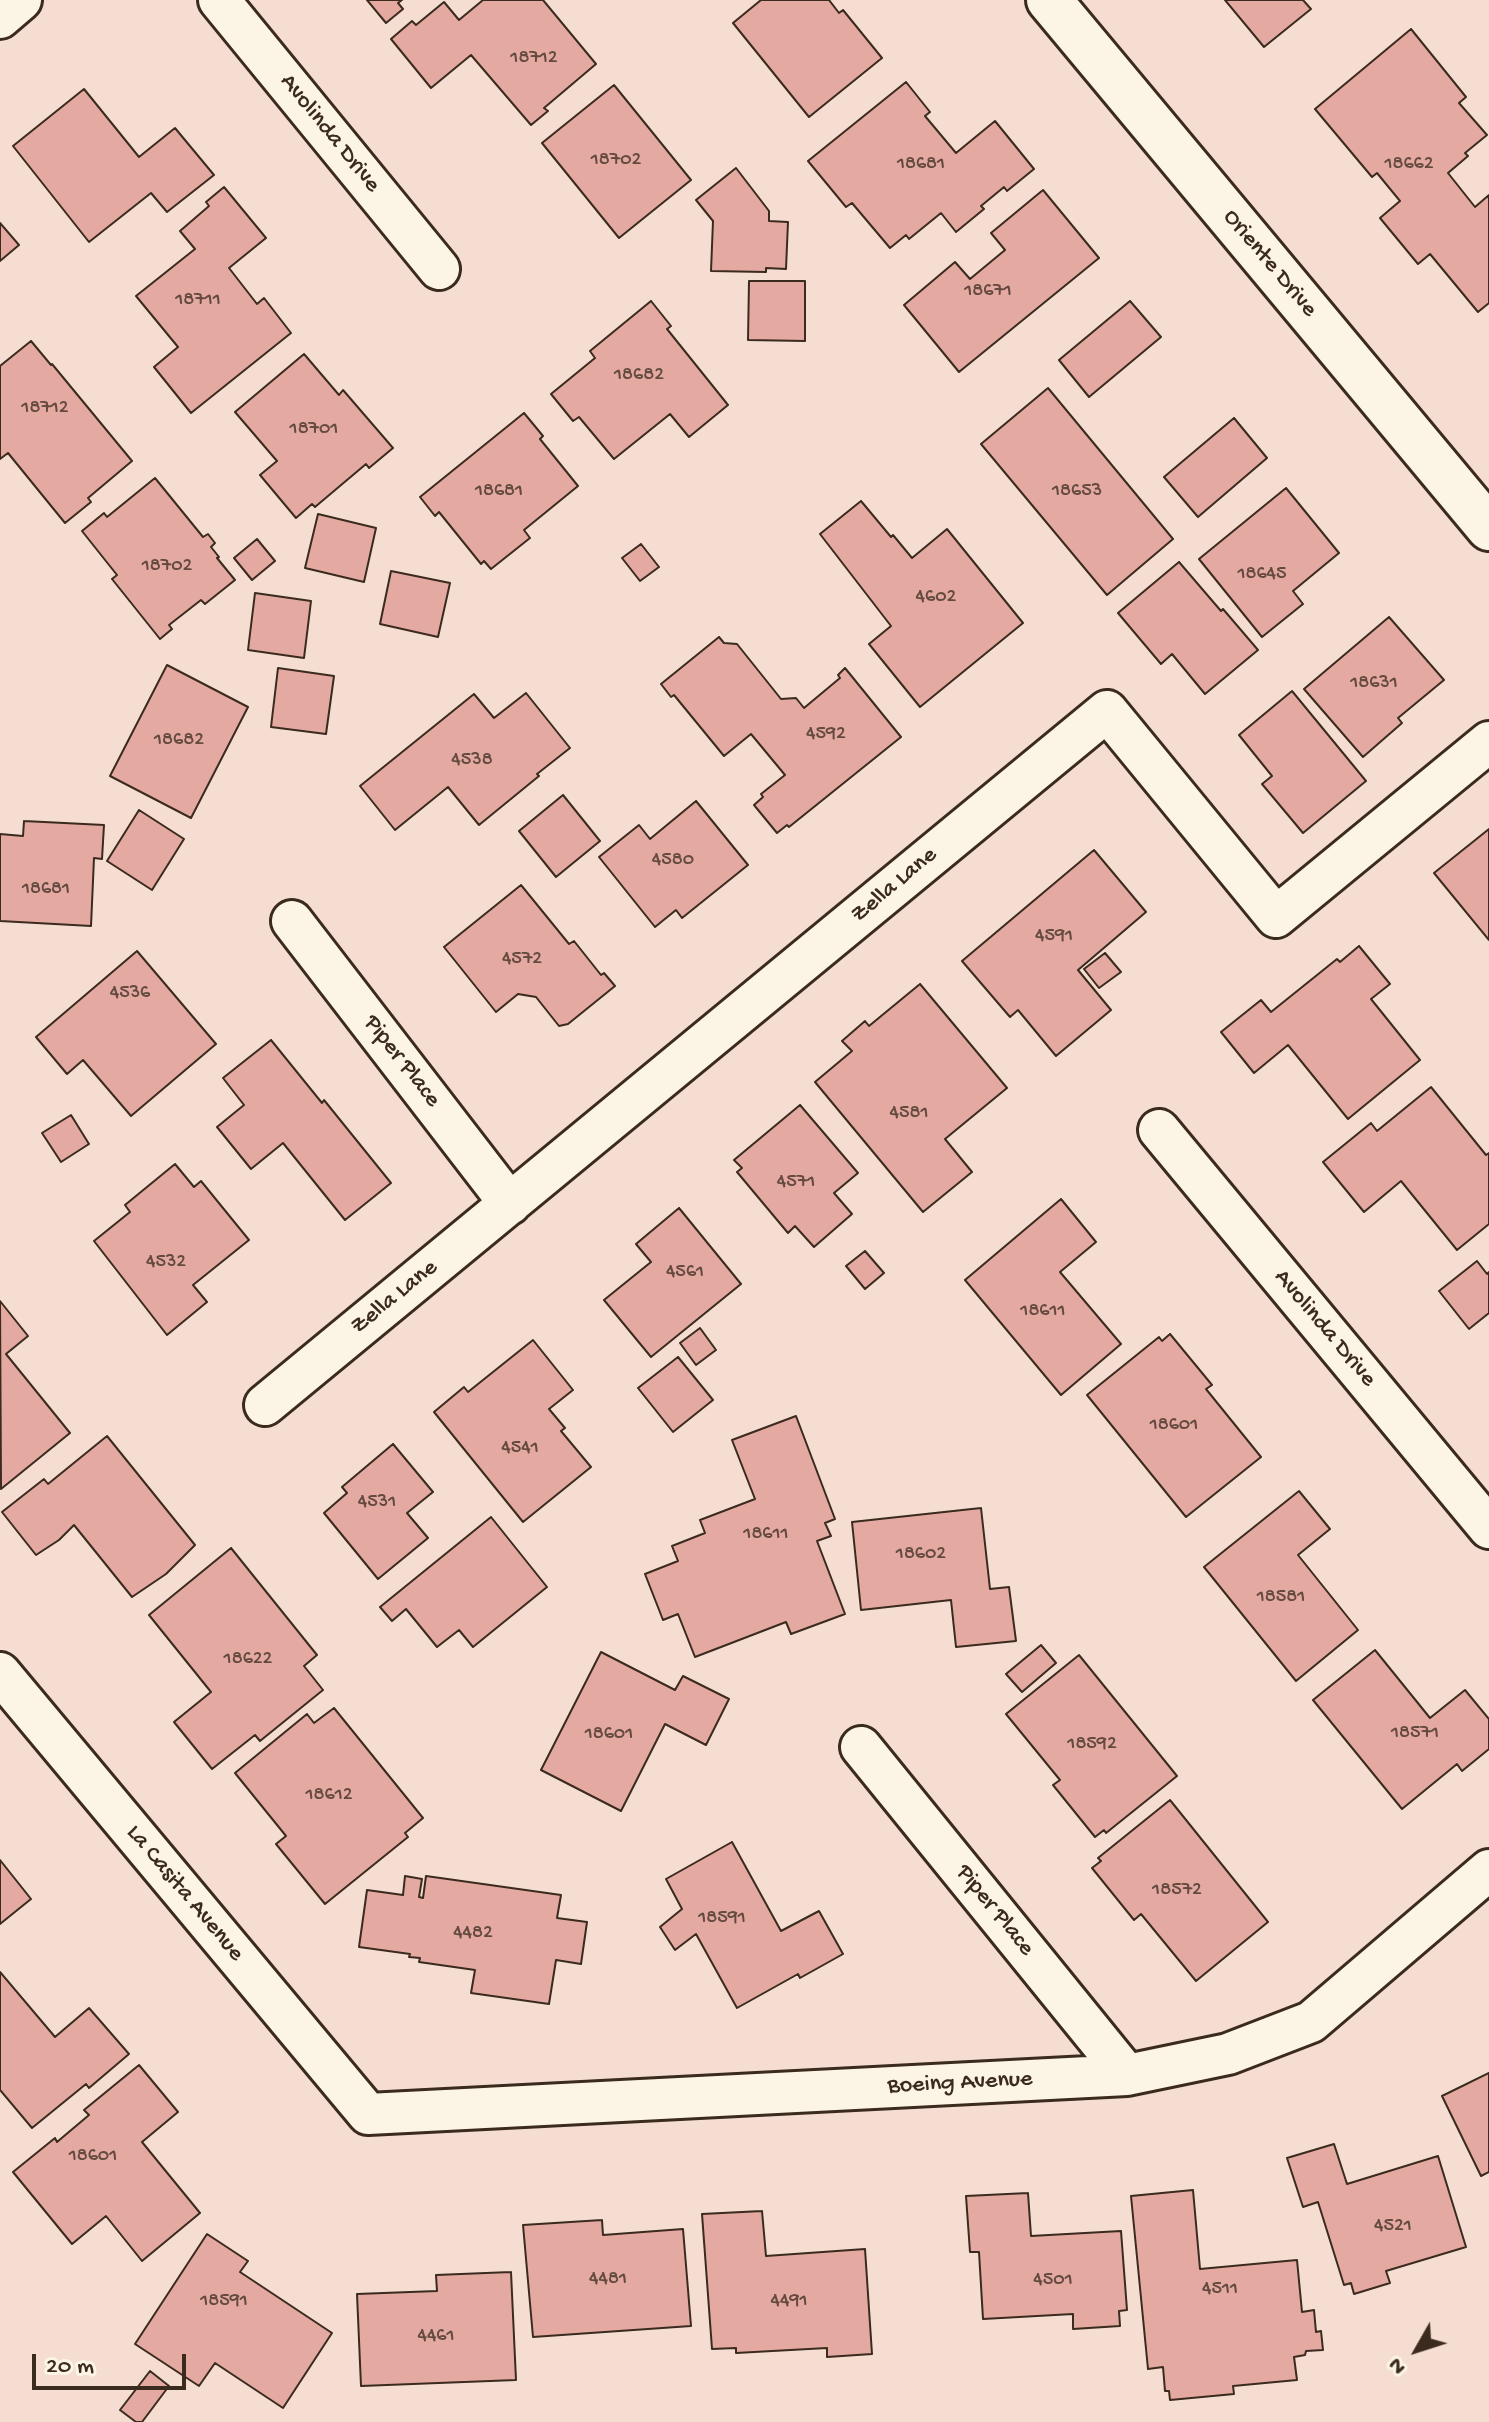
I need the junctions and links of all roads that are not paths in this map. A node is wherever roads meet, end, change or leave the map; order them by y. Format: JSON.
{"nodes":[{"id":1,"x":21,"y":0,"type":"edge"},
{"id":2,"x":219,"y":0,"type":"edge"},
{"id":3,"x":1049,"y":0,"type":"edge"},
{"id":4,"x":0,"y":18,"type":"edge"},
{"id":5,"x":439,"y":269,"type":"dead end"},
{"id":6,"x":1489,"y":528,"type":"edge"},
{"id":7,"x":1489,"y":742,"type":"edge"},
{"id":8,"x":292,"y":921,"type":"dead end"},
{"id":9,"x":1159,"y":1130,"type":"dead end"},
{"id":10,"x":510,"y":1204,"type":"junction"},
{"id":11,"x":265,"y":1405,"type":"dead end"},
{"id":12,"x":1489,"y":1528,"type":"edge"},
{"id":13,"x":0,"y":1673,"type":"edge"},
{"id":14,"x":861,"y":1747,"type":"dead end"},
{"id":15,"x":1489,"y":1870,"type":"edge"},
{"id":16,"x":1127,"y":2075,"type":"junction"},
{"id":17,"x":368,"y":2114,"type":"joint"}],
"edges":[{"from":1,"to":4,"type":"street"},
{"from":2,"to":5,"type":"street","name":"Avolinda Drive"},
{"from":3,"to":6,"type":"street","name":"Oriente Drive"},
{"from":7,"to":10,"type":"street","name":"Zella Lane"},
{"from":8,"to":10,"type":"street","name":"Piper Place"},
{"from":9,"to":12,"type":"street","name":"Avolinda Drive"},
{"from":10,"to":11,"type":"street","name":"Zella Lane"},
{"from":13,"to":17,"type":"street","name":"La Casita Avenue"},
{"from":14,"to":16,"type":"street","name":"Piper Place"},
{"from":15,"to":16,"type":"street","name":"Boeing Avenue"},
{"from":16,"to":17,"type":"street","name":"Boeing Avenue"}]}
